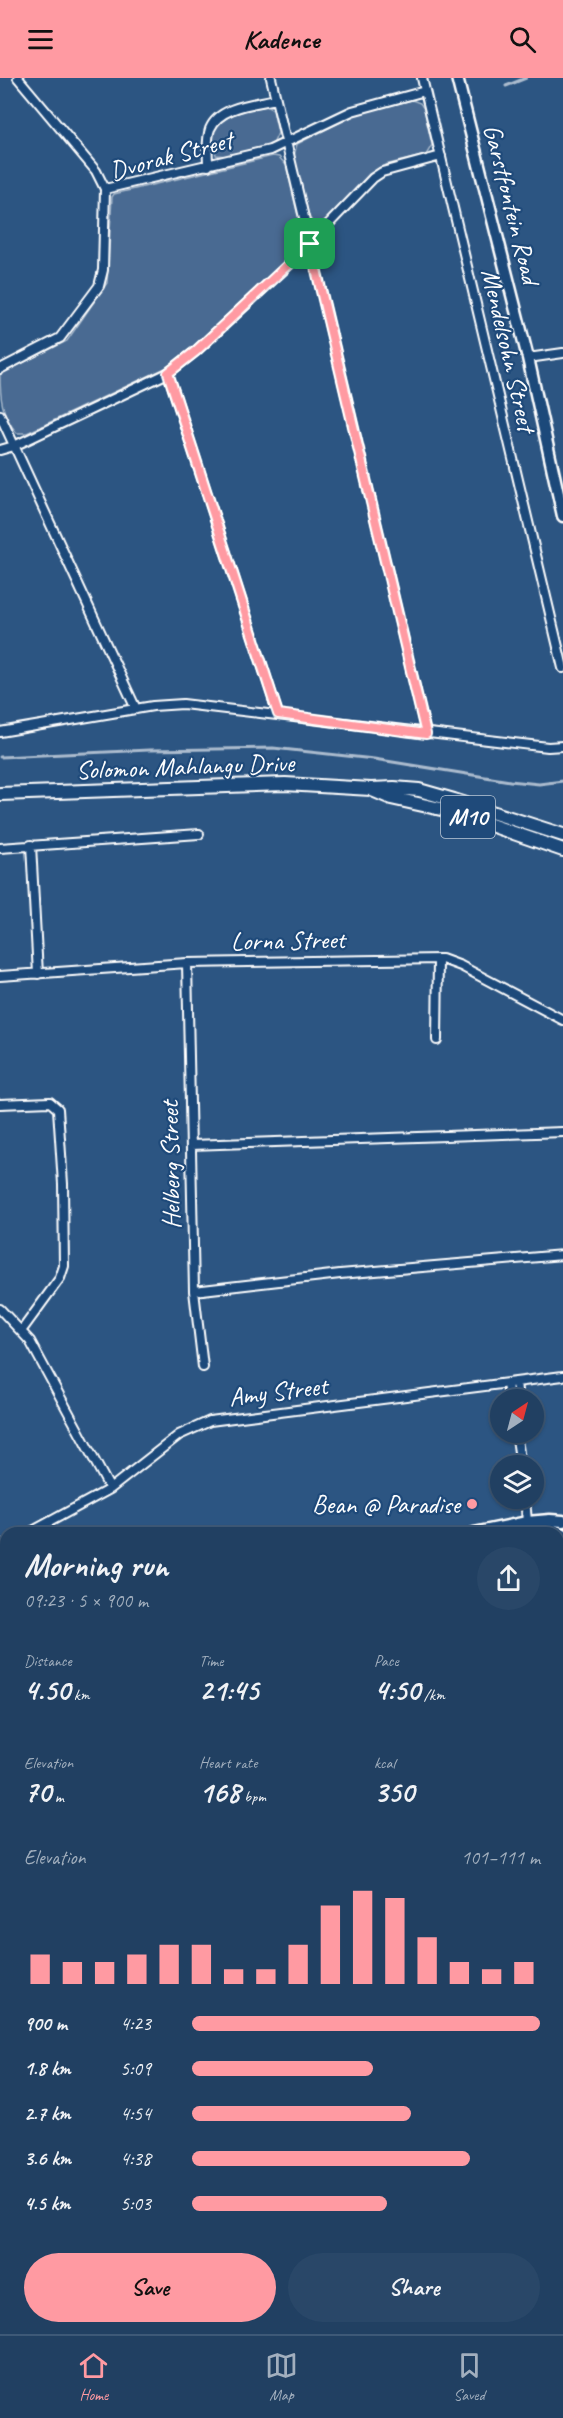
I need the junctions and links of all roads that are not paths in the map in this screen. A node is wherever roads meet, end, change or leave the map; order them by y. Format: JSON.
{"nodes":[{"id":1,"x":18,"y":78,"type":"edge"},
{"id":2,"x":271,"y":78,"type":"edge"},
{"id":3,"x":422,"y":78,"type":"edge"},
{"id":4,"x":457,"y":78,"type":"edge"},
{"id":5,"x":425,"y":91,"type":"junction"},
{"id":6,"x":276,"y":99,"type":"junction"},
{"id":7,"x":285,"y":145,"type":"junction"},
{"id":8,"x":441,"y":156,"type":"junction"},
{"id":9,"x":208,"y":166,"type":"junction"},
{"id":10,"x":105,"y":189,"type":"junction"},
{"id":11,"x":310,"y":244,"type":"junction"},
{"id":12,"x":563,"y":353,"type":"edge"},
{"id":13,"x":528,"y":358,"type":"junction"},
{"id":14,"x":0,"y":369,"type":"edge"},
{"id":15,"x":168,"y":373,"type":"junction"},
{"id":16,"x":0,"y":416,"type":"edge"},
{"id":17,"x":14,"y":446,"type":"junction"},
{"id":18,"x":0,"y":450,"type":"edge"},
{"id":19,"x":563,"y":516,"type":"edge"},
{"id":20,"x":563,"y":668,"type":"edge"},
{"id":21,"x":136,"y":709,"type":"junction"},
{"id":22,"x":278,"y":714,"type":"junction"},
{"id":23,"x":0,"y":732,"type":"edge"},
{"id":24,"x":426,"y":734,"type":"junction"},
{"id":25,"x":563,"y":746,"type":"edge"},
{"id":26,"x":371,"y":789,"type":"junction"},
{"id":27,"x":0,"y":794,"type":"edge"},
{"id":28,"x":199,"y":834,"type":"dead end"},
{"id":29,"x":563,"y":835,"type":"edge"},
{"id":30,"x":31,"y":845,"type":"junction"},
{"id":31,"x":0,"y":848,"type":"edge"},
{"id":32,"x":563,"y":850,"type":"edge"},
{"id":33,"x":438,"y":959,"type":"junction"},
{"id":34,"x":187,"y":963,"type":"junction"},
{"id":35,"x":38,"y":974,"type":"junction"},
{"id":36,"x":0,"y":976,"type":"edge"},
{"id":37,"x":563,"y":1020,"type":"edge"},
{"id":38,"x":437,"y":1040,"type":"dead end"},
{"id":39,"x":0,"y":1104,"type":"edge"},
{"id":40,"x":563,"y":1132,"type":"edge"},
{"id":41,"x":191,"y":1145,"type":"junction"},
{"id":42,"x":563,"y":1255,"type":"edge"},
{"id":43,"x":194,"y":1291,"type":"junction"},
{"id":44,"x":0,"y":1309,"type":"edge"},
{"id":45,"x":22,"y":1330,"type":"junction"},
{"id":46,"x":203,"y":1367,"type":"dead end"},
{"id":47,"x":563,"y":1376,"type":"edge"},
{"id":48,"x":512,"y":1383,"type":"junction"},
{"id":49,"x":511,"y":1389,"type":"edge"},
{"id":50,"x":514,"y":1389,"type":"edge"},
{"id":51,"x":110,"y":1489,"type":"junction"},
{"id":52,"x":528,"y":1509,"type":"edge"},
{"id":53,"x":563,"y":1521,"type":"edge"},
{"id":54,"x":531,"y":1522,"type":"junction"},
{"id":55,"x":40,"y":1527,"type":"edge"},
{"id":56,"x":505,"y":1527,"type":"edge"},
{"id":57,"x":544,"y":1527,"type":"edge"}],
"edges":[{"from":1,"to":10,"type":"street"},
{"from":2,"to":6,"type":"street"},
{"from":3,"to":5,"type":"street","name":"Mendelsohn Street"},
{"from":4,"to":13,"type":"main road","name":"Garstfontein Road"},
{"from":5,"to":7,"type":"street","name":"Dvorak Street"},
{"from":5,"to":8,"type":"street","name":"Mendelsohn Street"},
{"from":6,"to":7,"type":"street"},
{"from":6,"to":9,"type":"street"},
{"from":7,"to":9,"type":"street","name":"Dvorak Street"},
{"from":7,"to":11,"type":"street"},
{"from":8,"to":11,"type":"street"},
{"from":8,"to":20,"type":"street","name":"Mendelsohn Street"},
{"from":9,"to":10,"type":"street","name":"Dvorak Street"},
{"from":10,"to":14,"type":"street","name":"Dvorak Street"},
{"from":11,"to":15,"type":"street"},
{"from":11,"to":24,"type":"street"},
{"from":12,"to":13,"type":"street"},
{"from":13,"to":19,"type":"main road","name":"Garstfontein Road"},
{"from":15,"to":17,"type":"street"},
{"from":15,"to":22,"type":"street"},
{"from":16,"to":17,"type":"street"},
{"from":17,"to":18,"type":"street"},
{"from":17,"to":21,"type":"street"},
{"from":21,"to":22,"type":"street"},
{"from":21,"to":23,"type":"street"},
{"from":22,"to":24,"type":"street"},
{"from":24,"to":25,"type":"street"},
{"from":26,"to":27,"type":"main road","name":"Solomon Mahlangu Drive"},
{"from":26,"to":29,"type":"main road","name":"Solomon Mahlangu Drive","number":"M10"},
{"from":26,"to":32,"type":"main road","name":"Solomon Mahlangu Drive","number":"M10"},
{"from":28,"to":30,"type":"street"},
{"from":30,"to":31,"type":"street"},
{"from":30,"to":35,"type":"street"},
{"from":33,"to":34,"type":"street","name":"Lorna Street"},
{"from":33,"to":37,"type":"street","name":"Lorna Street"},
{"from":33,"to":38,"type":"street"},
{"from":34,"to":35,"type":"street","name":"Lorna Street"},
{"from":34,"to":41,"type":"street","name":"Helberg Street"},
{"from":35,"to":36,"type":"street","name":"Lorna Street"},
{"from":39,"to":45,"type":"street"},
{"from":40,"to":41,"type":"street"},
{"from":41,"to":43,"type":"street","name":"Helberg Street"},
{"from":42,"to":43,"type":"street"},
{"from":43,"to":46,"type":"street","name":"Helberg Street"},
{"from":44,"to":45,"type":"street"},
{"from":45,"to":51,"type":"street"},
{"from":47,"to":48,"type":"street","name":"Amy Street"},
{"from":48,"to":49,"type":"street"},
{"from":48,"to":50,"type":"street"},
{"from":48,"to":51,"type":"street","name":"Amy Street"},
{"from":51,"to":55,"type":"street","name":"Amy Street"},
{"from":52,"to":54,"type":"street"},
{"from":53,"to":54,"type":"main road"},
{"from":54,"to":56,"type":"main road"},
{"from":54,"to":57,"type":"main road"}]}
